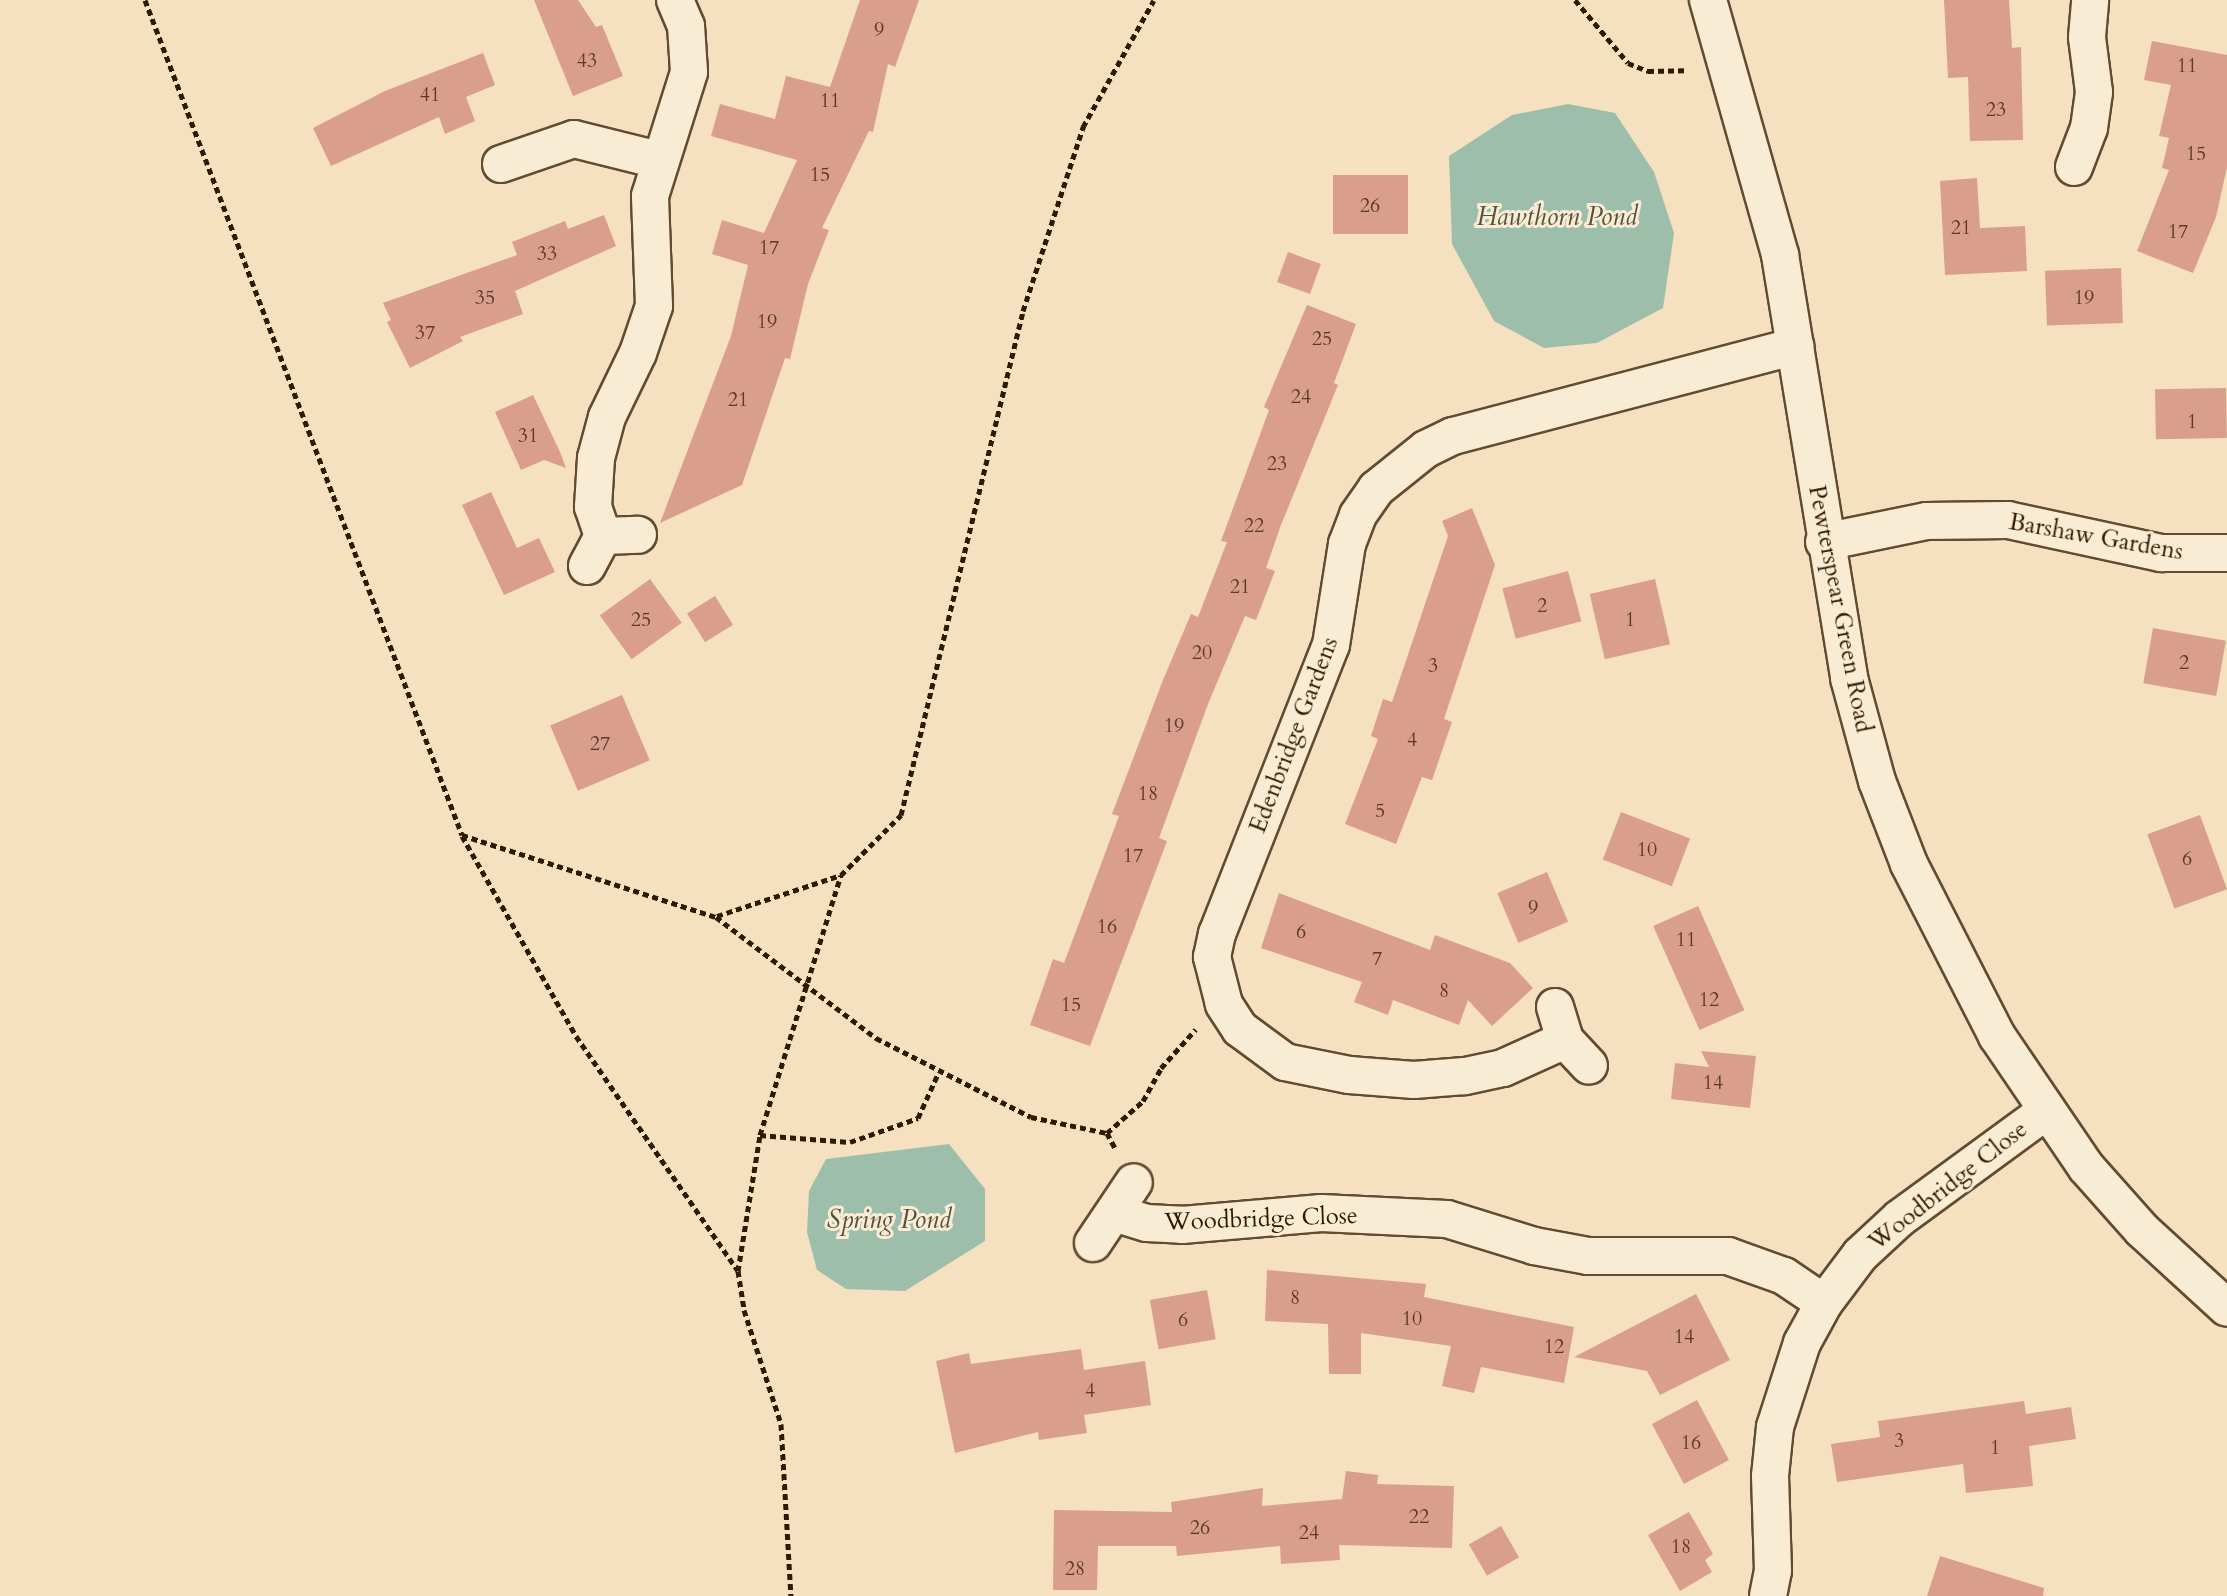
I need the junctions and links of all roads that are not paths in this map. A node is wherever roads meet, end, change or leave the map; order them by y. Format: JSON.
{"nodes":[{"id":1,"x":675,"y":0,"type":"edge"},
{"id":2,"x":1708,"y":0,"type":"edge"},
{"id":3,"x":2090,"y":0,"type":"edge"},
{"id":4,"x":658,"y":160,"type":"junction"},
{"id":5,"x":501,"y":164,"type":"dead end"},
{"id":6,"x":2070,"y":170,"type":"dead end"},
{"id":7,"x":1795,"y":346,"type":"junction"},
{"id":8,"x":638,"y":535,"type":"dead end"},
{"id":9,"x":1824,"y":542,"type":"junction"},
{"id":10,"x":2227,"y":553,"type":"edge"},
{"id":11,"x":1570,"y":1038,"type":"dead end"},
{"id":12,"x":2046,"y":1111,"type":"junction"},
{"id":13,"x":1134,"y":1182,"type":"dead end"},
{"id":14,"x":1114,"y":1213,"type":"junction"},
{"id":15,"x":1093,"y":1243,"type":"dead end"},
{"id":16,"x":1824,"y":1303,"type":"junction"},
{"id":17,"x":2227,"y":1308,"type":"edge"},
{"id":18,"x":1768,"y":1596,"type":"edge"}],
"edges":[{"from":1,"to":4,"type":"street"},
{"from":2,"to":7,"type":"street","name":"Pewterspear Green Road"},
{"from":3,"to":6,"type":"street"},
{"from":4,"to":5,"type":"street"},
{"from":4,"to":8,"type":"street"},
{"from":7,"to":9,"type":"street","name":"Pewterspear Green Road"},
{"from":7,"to":11,"type":"street","name":"Edenbridge Gardens"},
{"from":9,"to":10,"type":"street","name":"Barshaw Gardens"},
{"from":9,"to":12,"type":"street","name":"Pewterspear Green Road"},
{"from":12,"to":16,"type":"street","name":"Woodbridge Close"},
{"from":12,"to":17,"type":"street","name":"Pewterspear Green Road"},
{"from":13,"to":14,"type":"street"},
{"from":14,"to":15,"type":"street"},
{"from":14,"to":16,"type":"street","name":"Woodbridge Close"},
{"from":16,"to":18,"type":"street","name":"Woodbridge Close"}]}
